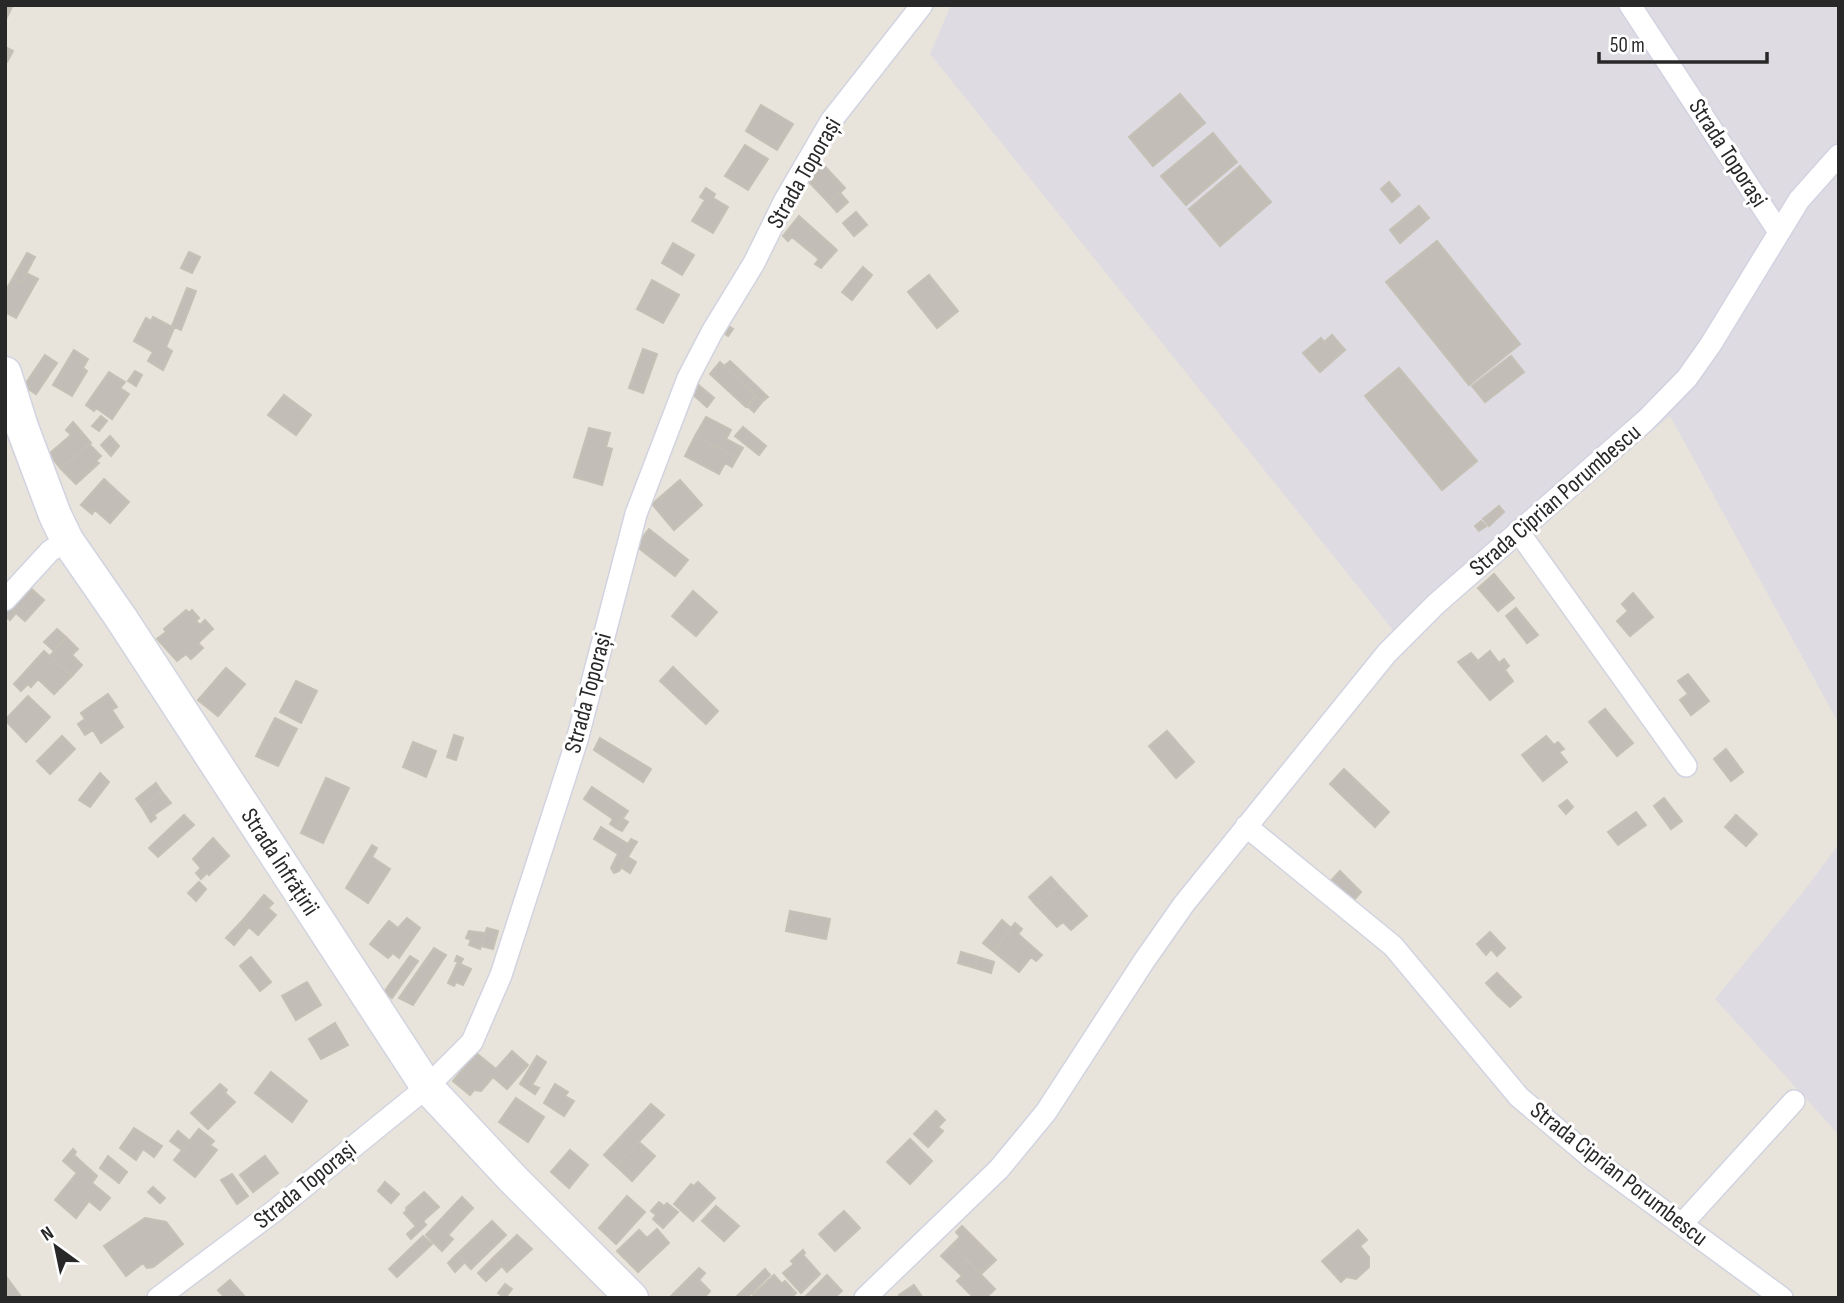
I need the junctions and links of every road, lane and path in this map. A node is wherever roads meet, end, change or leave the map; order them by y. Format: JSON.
{"nodes":[{"id":1,"x":922,"y":5,"type":"edge"},
{"id":2,"x":1630,"y":5,"type":"edge"},
{"id":3,"x":1839,"y":155,"type":"edge"},
{"id":4,"x":1779,"y":232,"type":"junction"},
{"id":5,"x":5,"y":373,"type":"edge"},
{"id":6,"x":12,"y":421,"type":"edge"},
{"id":7,"x":1518,"y":531,"type":"junction"},
{"id":8,"x":67,"y":540,"type":"junction"},
{"id":9,"x":5,"y":600,"type":"edge"},
{"id":10,"x":1686,"y":766,"type":"dead end"},
{"id":11,"x":1246,"y":826,"type":"junction"},
{"id":12,"x":427,"y":1087,"type":"junction"},
{"id":13,"x":1794,"y":1101,"type":"dead end"},
{"id":14,"x":1682,"y":1224,"type":"junction"},
{"id":15,"x":1755,"y":1289,"type":"edge"},
{"id":16,"x":158,"y":1298,"type":"edge"},
{"id":17,"x":632,"y":1298,"type":"edge"},
{"id":18,"x":864,"y":1298,"type":"edge"},
{"id":19,"x":1782,"y":1298,"type":"edge"}],
"edges":[{"from":1,"to":12,"type":"street","name":"Strada Toporași"},
{"from":2,"to":4,"type":"street","name":"Strada Toporași"},
{"from":3,"to":4,"type":"street","name":"Strada Ciprian Porumbescu"},
{"from":4,"to":7,"type":"street","name":"Strada Ciprian Porumbescu"},
{"from":5,"to":6,"type":"main road","name":"Strada Înfrățirii"},
{"from":6,"to":8,"type":"main road","name":"Strada Înfrățirii"},
{"from":7,"to":10,"type":"street"},
{"from":7,"to":11,"type":"street","name":"Strada Ciprian Porumbescu"},
{"from":8,"to":9,"type":"street"},
{"from":8,"to":12,"type":"main road","name":"Strada Înfrățirii"},
{"from":11,"to":14,"type":"street","name":"Strada Ciprian Porumbescu"},
{"from":11,"to":18,"type":"street","name":"Strada Ciprian Porumbescu"},
{"from":12,"to":16,"type":"street","name":"Strada Toporași"},
{"from":12,"to":17,"type":"main road","name":"Strada Înfrățirii"},
{"from":13,"to":14,"type":"street"},
{"from":14,"to":15,"type":"street","name":"Strada Ciprian Porumbescu"},
{"from":15,"to":19,"type":"street","name":"Strada Ciprian Porumbescu"}]}
